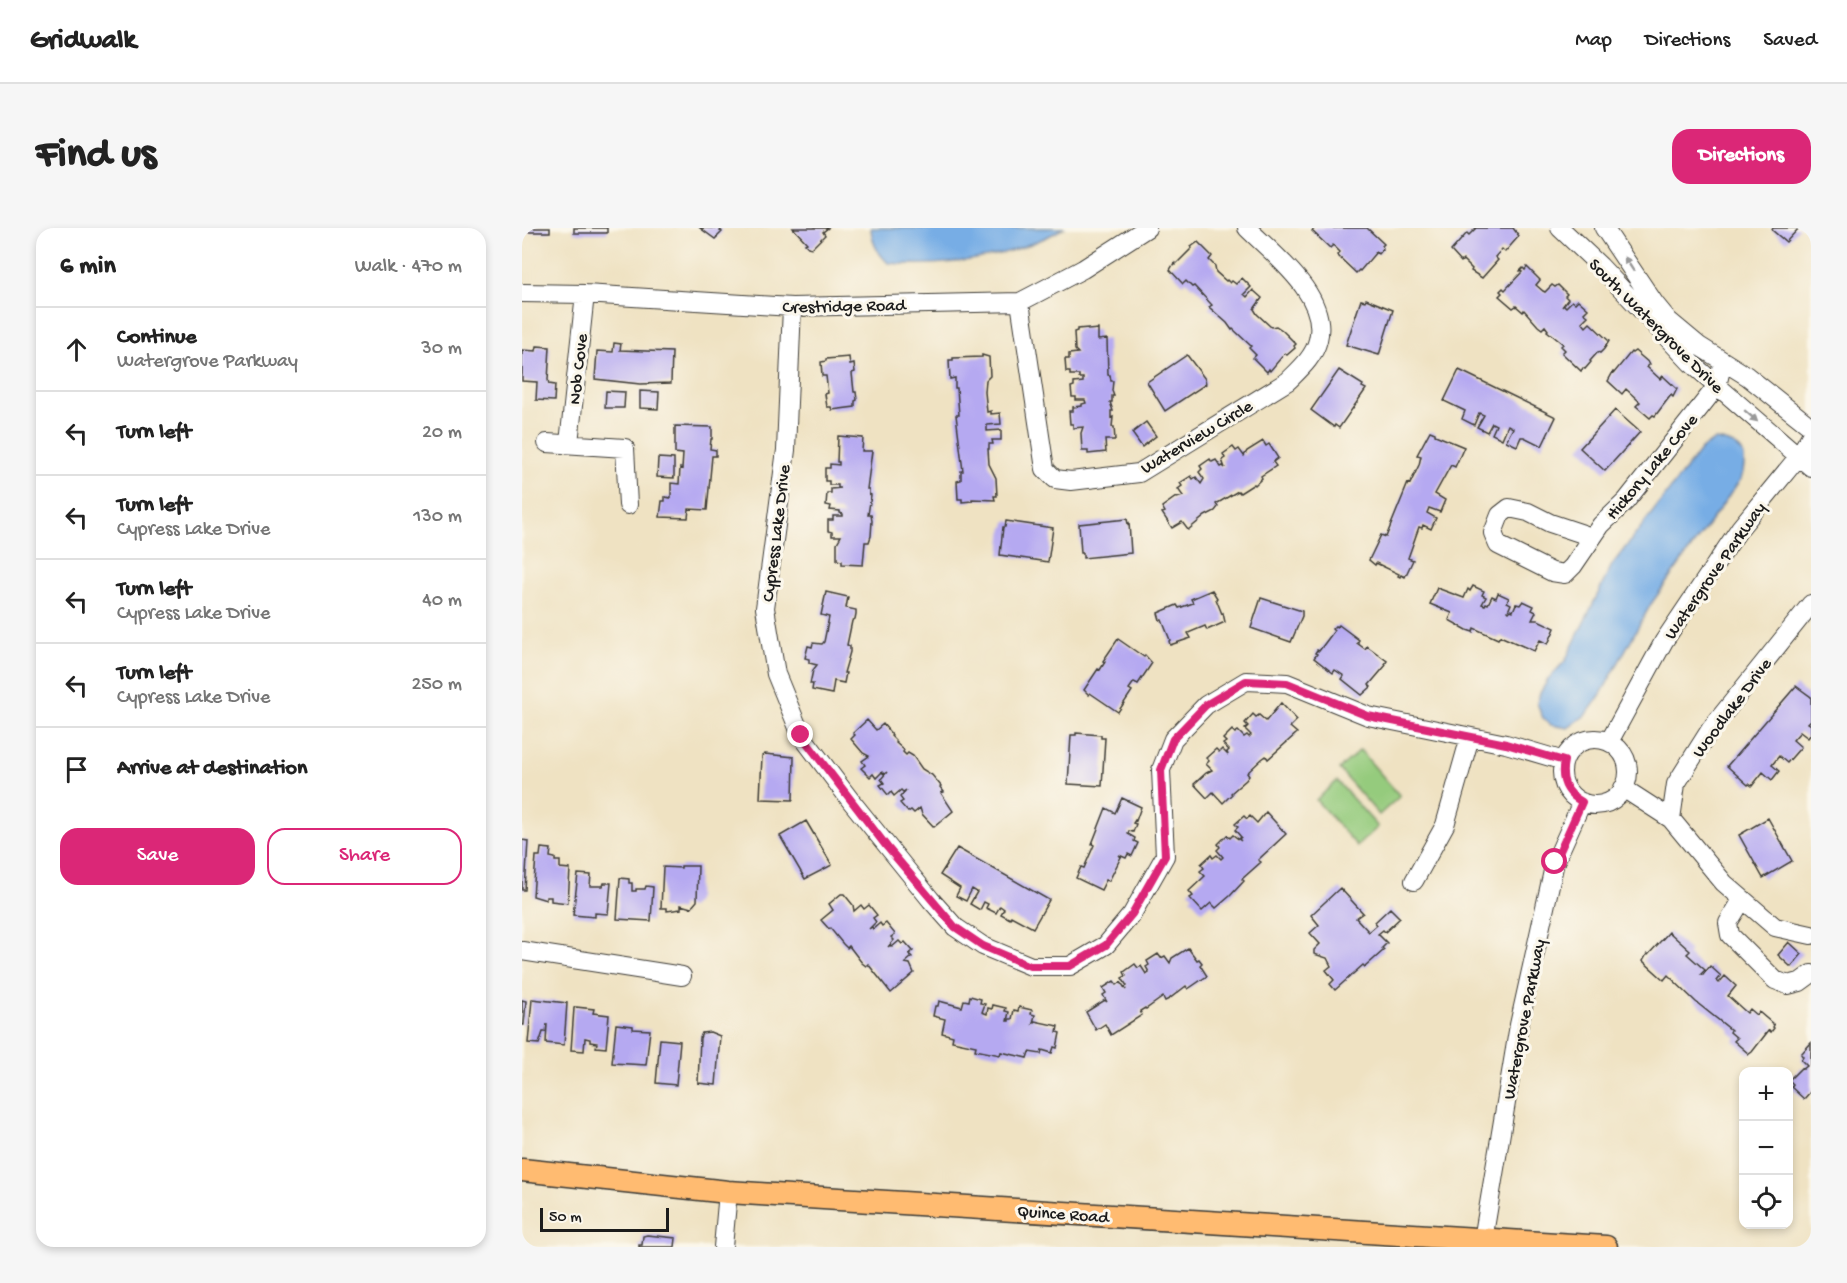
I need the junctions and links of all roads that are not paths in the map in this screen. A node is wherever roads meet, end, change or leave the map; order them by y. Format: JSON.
{"nodes":[{"id":1,"x":1146,"y":228,"type":"edge"},
{"id":2,"x":1247,"y":228,"type":"edge"},
{"id":3,"x":1560,"y":228,"type":"edge"},
{"id":4,"x":1604,"y":228,"type":"edge"},
{"id":5,"x":522,"y":293,"type":"edge"},
{"id":6,"x":585,"y":294,"type":"junction"},
{"id":7,"x":1020,"y":302,"type":"junction"},
{"id":8,"x":792,"y":307,"type":"junction"},
{"id":9,"x":1723,"y":361,"type":"junction"},
{"id":10,"x":1717,"y":386,"type":"junction"},
{"id":11,"x":1811,"y":427,"type":"edge"},
{"id":12,"x":1811,"y":435,"type":"edge"},
{"id":13,"x":547,"y":443,"type":"dead end"},
{"id":14,"x":570,"y":443,"type":"junction"},
{"id":15,"x":1805,"y":461,"type":"edge"},
{"id":16,"x":628,"y":505,"type":"dead end"},
{"id":17,"x":1592,"y":537,"type":"junction"},
{"id":18,"x":1811,"y":604,"type":"edge"},
{"id":19,"x":1470,"y":737,"type":"junction"},
{"id":20,"x":1609,"y":742,"type":"junction"},
{"id":21,"x":1564,"y":761,"type":"junction"},
{"id":22,"x":1623,"y":788,"type":"junction"},
{"id":23,"x":1582,"y":802,"type":"junction"},
{"id":24,"x":1671,"y":819,"type":"junction"},
{"id":25,"x":1414,"y":881,"type":"dead end"},
{"id":26,"x":1742,"y":900,"type":"junction"},
{"id":27,"x":1811,"y":935,"type":"edge"},
{"id":28,"x":522,"y":951,"type":"edge"},
{"id":29,"x":1811,"y":974,"type":"edge"},
{"id":30,"x":682,"y":976,"type":"dead end"},
{"id":31,"x":522,"y":1170,"type":"edge"},
{"id":32,"x":728,"y":1192,"type":"junction"},
{"id":33,"x":1483,"y":1240,"type":"junction"},
{"id":34,"x":723,"y":1247,"type":"edge"},
{"id":35,"x":1605,"y":1247,"type":"edge"}],
"edges":[{"from":1,"to":7,"type":"street","name":"Crestridge Road"},
{"from":2,"to":7,"type":"street","name":"Waterview Circle"},
{"from":3,"to":10,"type":"street","name":"South Watergrove Drive"},
{"from":9,"to":4,"type":"street","one_way":true},
{"from":5,"to":6,"type":"street","name":"Crestridge Road"},
{"from":6,"to":8,"type":"street","name":"Crestridge Road"},
{"from":6,"to":14,"type":"street","name":"Nob Cove"},
{"from":7,"to":8,"type":"street","name":"Crestridge Road"},
{"from":8,"to":19,"type":"street","name":"Cypress Lake Drive"},
{"from":9,"to":10,"type":"street","name":"Hickory Lake Cove"},
{"from":9,"to":11,"type":"street"},
{"from":10,"to":15,"type":"street","name":"South Watergrove Drive","one_way":true},
{"from":10,"to":17,"type":"street","name":"Hickory Lake Cove"},
{"from":12,"to":15,"type":"street","name":"Watergrove Parkway"},
{"from":13,"to":14,"type":"street"},
{"from":14,"to":16,"type":"street"},
{"from":15,"to":20,"type":"street","name":"Watergrove Parkway"},
{"from":17,"to":17,"type":"street","name":"Hickory Lake Cove"},
{"from":18,"to":24,"type":"street","name":"Woodlake Drive"},
{"from":19,"to":21,"type":"street","name":"Cypress Lake Drive"},
{"from":19,"to":25,"type":"street"},
{"from":20,"to":21,"type":"street"},
{"from":20,"to":22,"type":"street"},
{"from":21,"to":23,"type":"street"},
{"from":22,"to":23,"type":"street"},
{"from":22,"to":24,"type":"street"},
{"from":23,"to":33,"type":"street","name":"Watergrove Parkway"},
{"from":24,"to":26,"type":"street"},
{"from":26,"to":27,"type":"street"},
{"from":26,"to":29,"type":"street"},
{"from":28,"to":30,"type":"street"},
{"from":31,"to":32,"type":"main road","name":"Quince Road"},
{"from":32,"to":33,"type":"main road","name":"Quince Road"},
{"from":32,"to":34,"type":"street"},
{"from":33,"to":35,"type":"main road","name":"Quince Road"}]}
